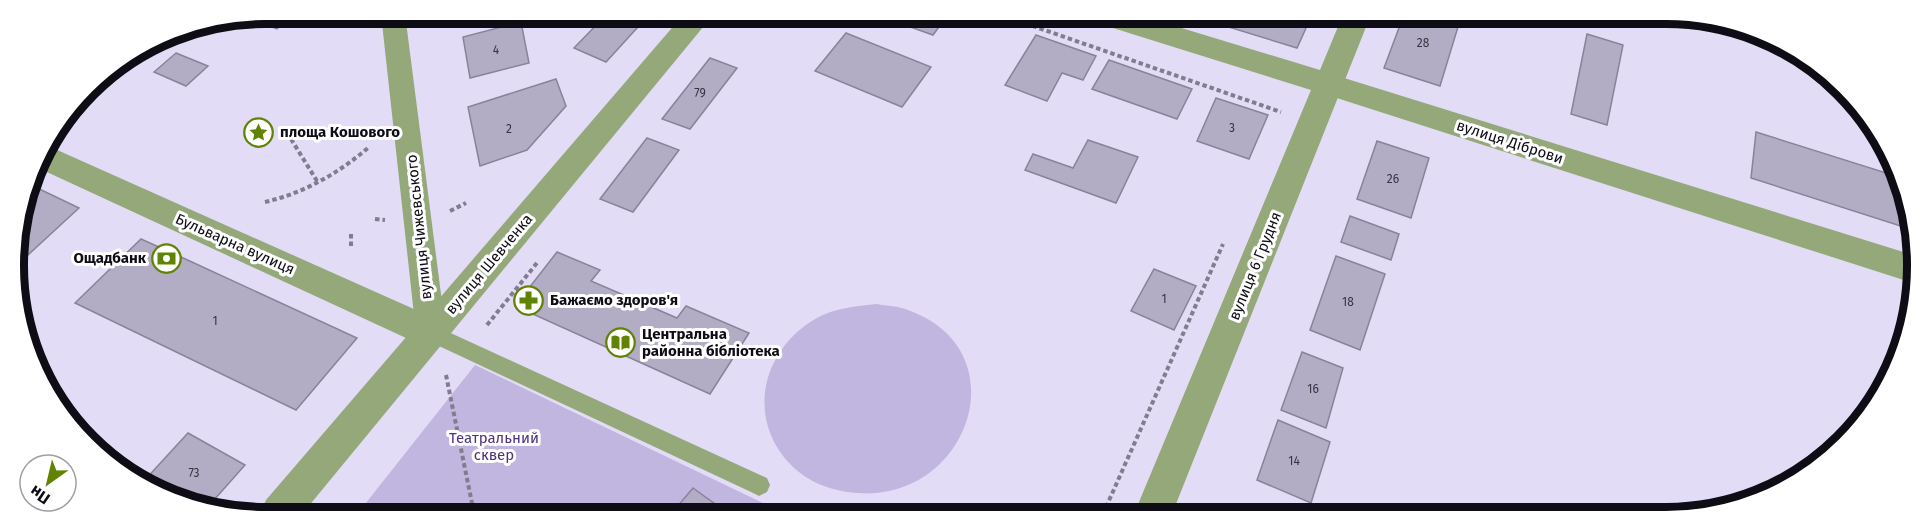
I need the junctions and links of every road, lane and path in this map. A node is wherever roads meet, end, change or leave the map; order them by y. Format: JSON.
{"nodes":[{"id":1,"x":394,"y":24,"type":"edge"},
{"id":2,"x":691,"y":24,"type":"edge"},
{"id":3,"x":1027,"y":24,"type":"edge"},
{"id":4,"x":1133,"y":24,"type":"edge"},
{"id":5,"x":1353,"y":24,"type":"edge"},
{"id":6,"x":1328,"y":84,"type":"junction"},
{"id":7,"x":1277,"y":123,"type":"dead end"},
{"id":8,"x":291,"y":139,"type":"dead end"},
{"id":9,"x":369,"y":147,"type":"dead end"},
{"id":10,"x":49,"y":159,"type":"edge"},
{"id":11,"x":317,"y":181,"type":"junction"},
{"id":12,"x":265,"y":202,"type":"dead end"},
{"id":13,"x":466,"y":203,"type":"dead end"},
{"id":14,"x":450,"y":211,"type":"dead end"},
{"id":15,"x":351,"y":234,"type":"dead end"},
{"id":16,"x":1224,"y":243,"type":"dead end"},
{"id":17,"x":351,"y":249,"type":"dead end"},
{"id":18,"x":1907,"y":267,"type":"edge"},
{"id":19,"x":431,"y":333,"type":"junction"},
{"id":20,"x":446,"y":375,"type":"dead end"},
{"id":21,"x":759,"y":485,"type":"dead end"},
{"id":22,"x":284,"y":507,"type":"edge"},
{"id":23,"x":473,"y":507,"type":"edge"},
{"id":24,"x":1106,"y":507,"type":"edge"},
{"id":25,"x":1156,"y":507,"type":"edge"}],
"edges":[{"from":1,"to":19,"type":"street","name":"вулиця Чижевського"},
{"from":2,"to":19,"type":"street","name":"вулиця Шевченка"},
{"from":3,"to":7,"type":"path"},
{"from":4,"to":6,"type":"street","name":"вулиця Діброви"},
{"from":5,"to":6,"type":"street","name":"вулиця 6 Грудня"},
{"from":6,"to":18,"type":"street","name":"вулиця Діброви"},
{"from":6,"to":25,"type":"street","name":"вулиця 6 Грудня"},
{"from":8,"to":11,"type":"path"},
{"from":9,"to":11,"type":"path"},
{"from":10,"to":19,"type":"street","name":"Бульварна вулиця"},
{"from":11,"to":12,"type":"path"},
{"from":13,"to":14,"type":"path"},
{"from":15,"to":17,"type":"path"},
{"from":16,"to":24,"type":"path"},
{"from":19,"to":21,"type":"lane"},
{"from":19,"to":22,"type":"street","name":"вулиця Шевченка"},
{"from":20,"to":23,"type":"path"}]}
